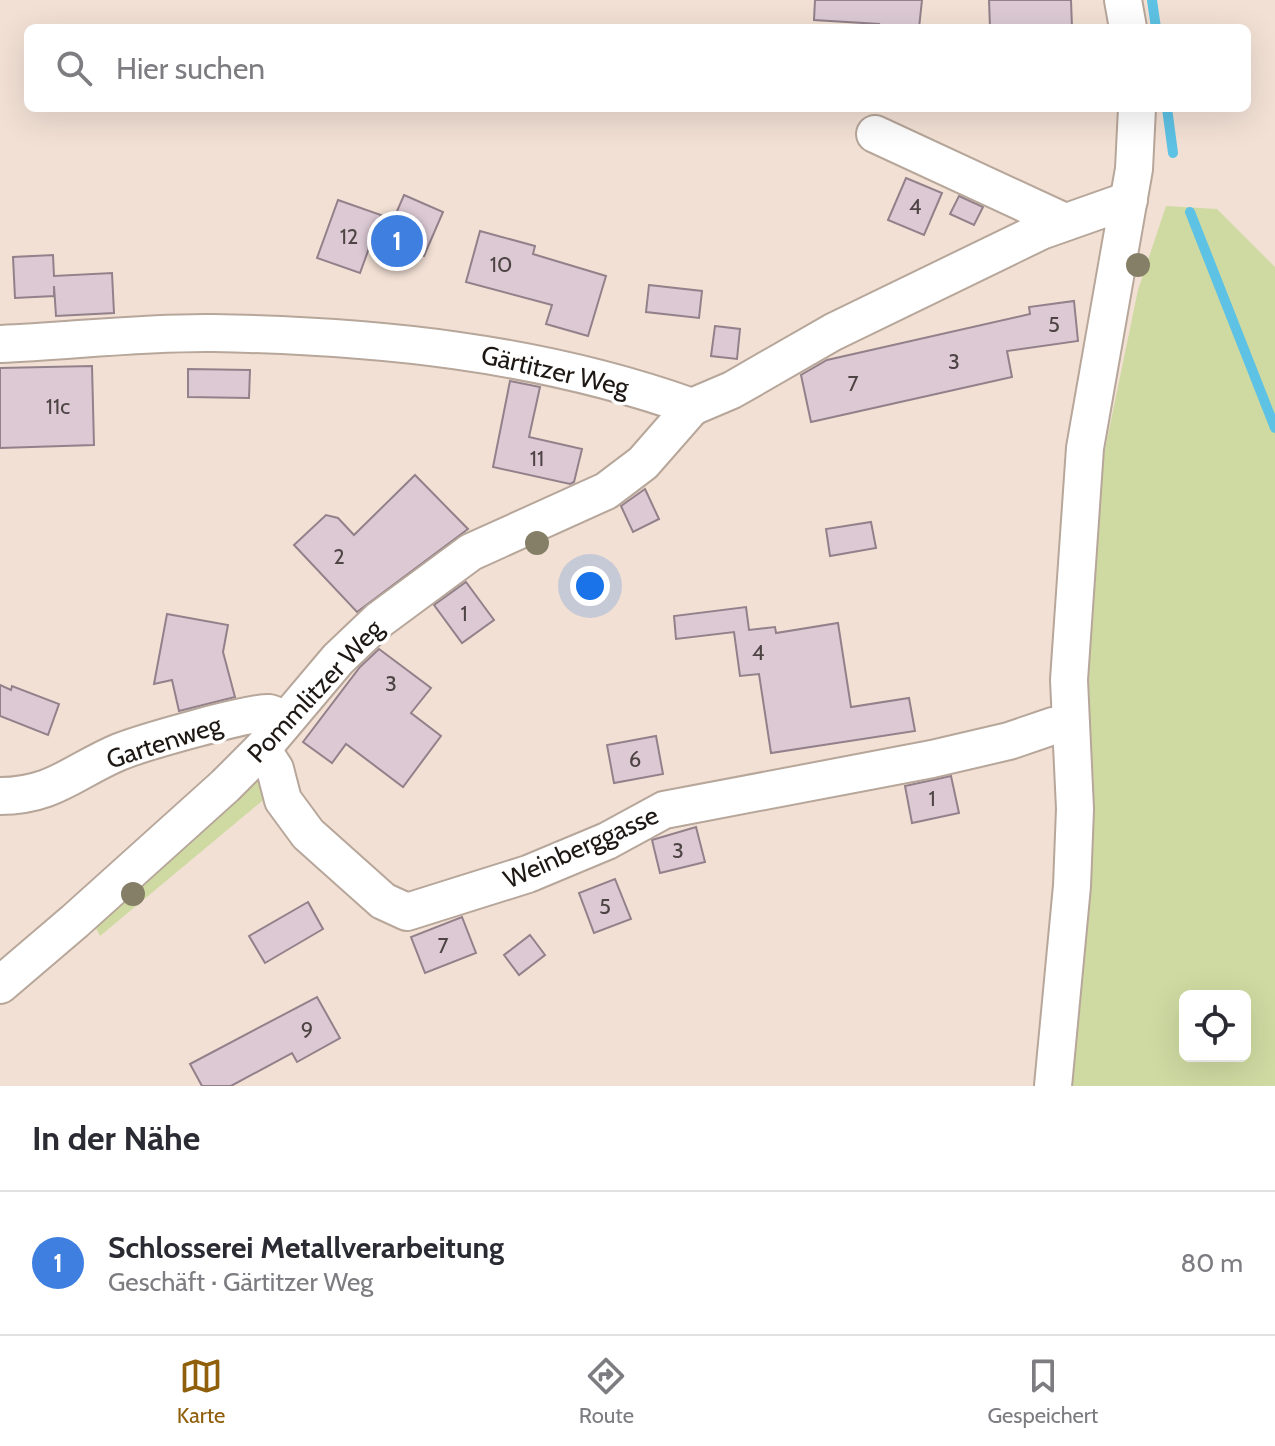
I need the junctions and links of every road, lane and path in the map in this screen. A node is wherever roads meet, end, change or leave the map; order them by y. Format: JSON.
{"nodes":[{"id":1,"x":1123,"y":0,"type":"edge"},
{"id":2,"x":1127,"y":24,"type":"edge"},
{"id":3,"x":1137,"y":112,"type":"edge"},
{"id":4,"x":875,"y":134,"type":"dead end"},
{"id":5,"x":1129,"y":200,"type":"junction"},
{"id":6,"x":1065,"y":222,"type":"junction"},
{"id":7,"x":0,"y":344,"type":"edge"},
{"id":8,"x":692,"y":407,"type":"junction"},
{"id":9,"x":286,"y":720,"type":"junction"},
{"id":10,"x":1071,"y":725,"type":"junction"},
{"id":11,"x":262,"y":749,"type":"junction"},
{"id":12,"x":0,"y":796,"type":"edge"},
{"id":13,"x":0,"y":985,"type":"edge"},
{"id":14,"x":1053,"y":1086,"type":"edge"}],
"edges":[{"from":1,"to":2,"type":"street"},
{"from":3,"to":5,"type":"street"},
{"from":4,"to":6,"type":"street"},
{"from":5,"to":6,"type":"street"},
{"from":5,"to":10,"type":"street"},
{"from":6,"to":8,"type":"street"},
{"from":7,"to":8,"type":"street","name":"Gärtitzer Weg"},
{"from":8,"to":9,"type":"street","name":"Pommlitzer Weg"},
{"from":9,"to":11,"type":"street","name":"Pommlitzer Weg"},
{"from":9,"to":12,"type":"street","name":"Gartenweg"},
{"from":10,"to":11,"type":"street","name":"Weinberggasse"},
{"from":10,"to":14,"type":"street"},
{"from":11,"to":13,"type":"street","name":"Pommlitzer Weg"}]}
